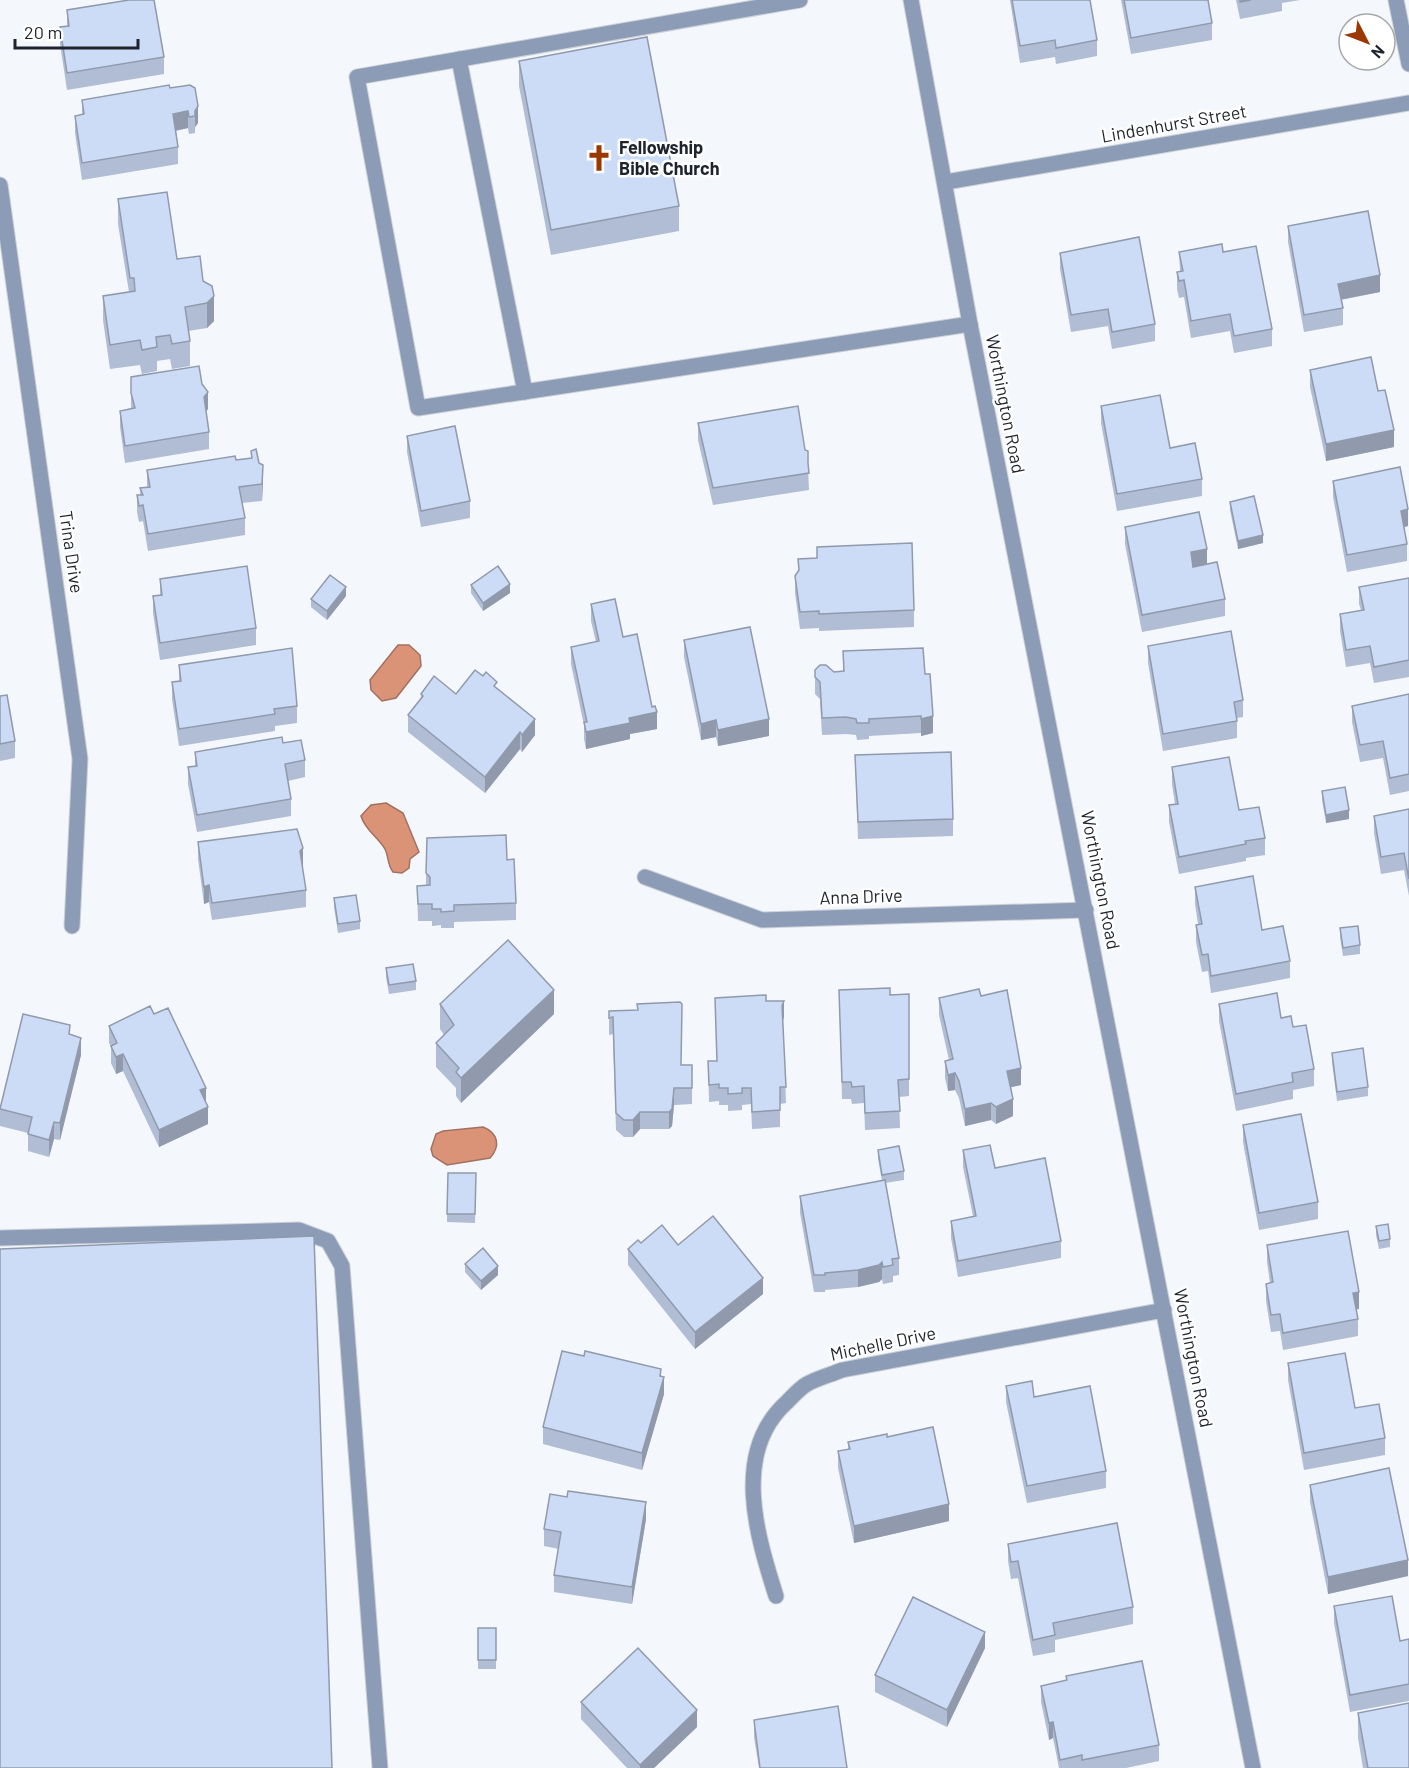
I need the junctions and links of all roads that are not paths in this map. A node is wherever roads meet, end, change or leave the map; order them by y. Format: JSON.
{"nodes":[{"id":1,"x":800,"y":0,"type":"edge"},
{"id":2,"x":911,"y":0,"type":"edge"},
{"id":3,"x":1396,"y":0,"type":"edge"},
{"id":4,"x":459,"y":59,"type":"junction"},
{"id":5,"x":1409,"y":64,"type":"edge"},
{"id":6,"x":1409,"y":103,"type":"edge"},
{"id":7,"x":946,"y":182,"type":"junction"},
{"id":8,"x":0,"y":185,"type":"edge"},
{"id":9,"x":970,"y":324,"type":"junction"},
{"id":10,"x":525,"y":392,"type":"junction"},
{"id":11,"x":645,"y":876,"type":"dead end"},
{"id":12,"x":1086,"y":910,"type":"junction"},
{"id":13,"x":72,"y":926,"type":"dead end"},
{"id":14,"x":0,"y":1238,"type":"edge"},
{"id":15,"x":1164,"y":1310,"type":"junction"},
{"id":16,"x":776,"y":1596,"type":"dead end"},
{"id":17,"x":380,"y":1768,"type":"edge"},
{"id":18,"x":1253,"y":1768,"type":"edge"}],
"edges":[{"from":1,"to":4,"type":"street"},
{"from":2,"to":7,"type":"street","name":"Worthington Road"},
{"from":3,"to":5,"type":"street"},
{"from":4,"to":10,"type":"street"},
{"from":4,"to":10,"type":"street"},
{"from":6,"to":7,"type":"street","name":"Lindenhurst Street"},
{"from":7,"to":9,"type":"street","name":"Worthington Road"},
{"from":8,"to":13,"type":"street","name":"Trina Drive"},
{"from":9,"to":10,"type":"street"},
{"from":9,"to":12,"type":"street","name":"Worthington Road"},
{"from":11,"to":12,"type":"street","name":"Anna Drive"},
{"from":12,"to":15,"type":"street","name":"Worthington Road"},
{"from":14,"to":17,"type":"street"},
{"from":15,"to":16,"type":"street","name":"Michelle Drive"},
{"from":15,"to":18,"type":"street","name":"Worthington Road"}]}
